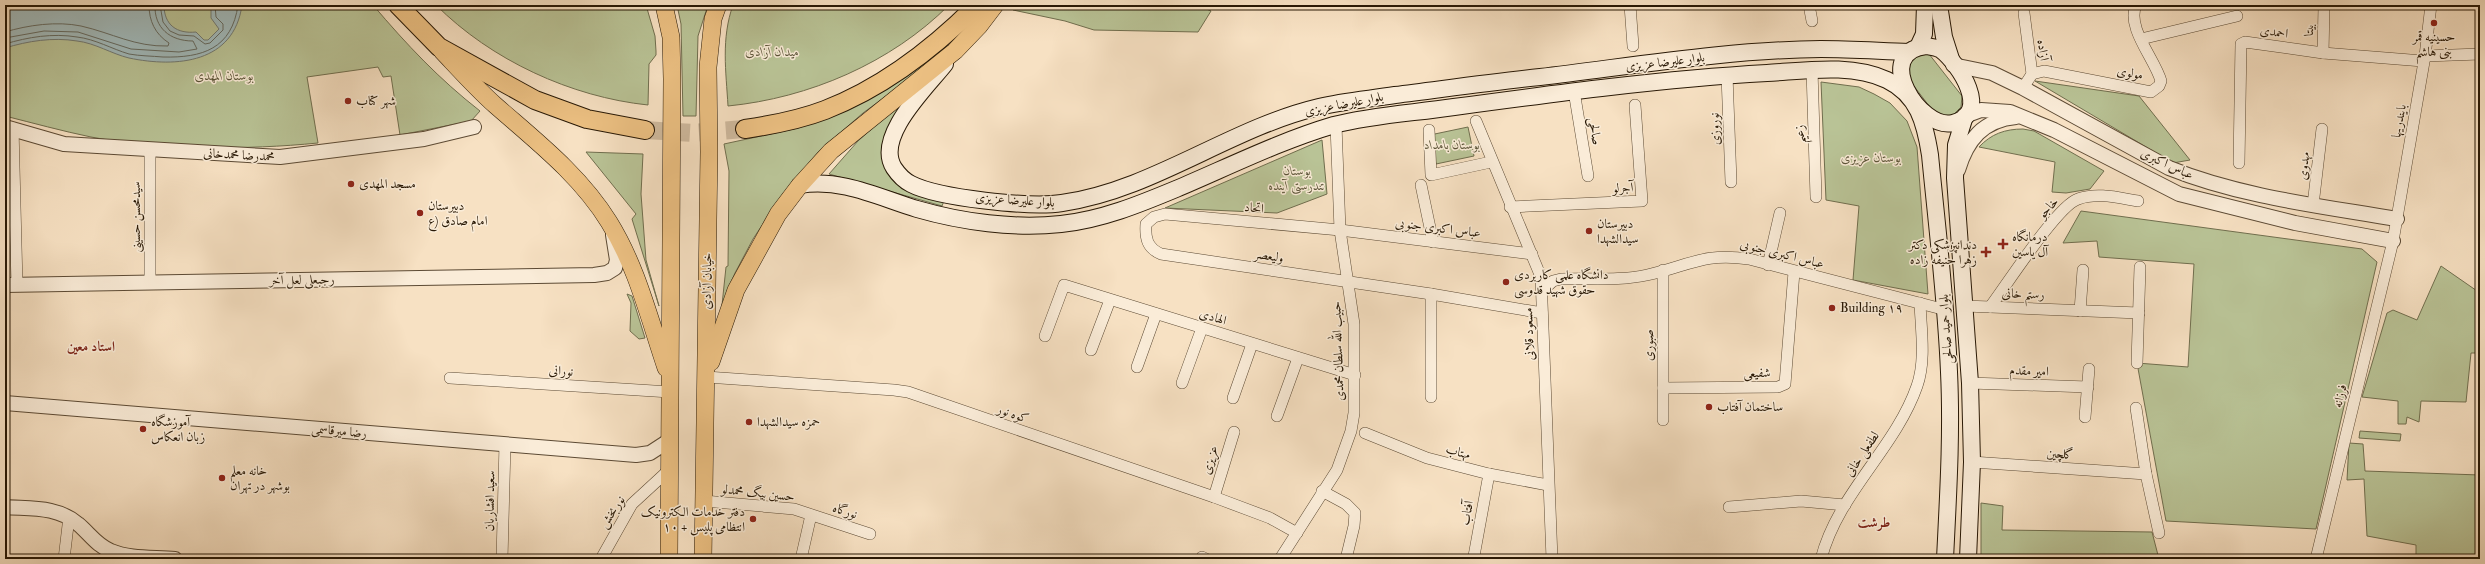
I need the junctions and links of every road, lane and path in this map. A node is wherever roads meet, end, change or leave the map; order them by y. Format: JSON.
{"nodes":[{"id":1,"x":398,"y":5,"type":"edge"},
{"id":2,"x":664,"y":5,"type":"edge"},
{"id":3,"x":718,"y":5,"type":"edge"},
{"id":4,"x":977,"y":5,"type":"edge"},
{"id":5,"x":995,"y":5,"type":"edge"},
{"id":6,"x":1630,"y":5,"type":"edge"},
{"id":7,"x":1809,"y":5,"type":"edge"},
{"id":8,"x":1925,"y":5,"type":"edge"},
{"id":9,"x":1939,"y":5,"type":"edge"},
{"id":10,"x":2136,"y":5,"type":"edge"},
{"id":11,"x":2431,"y":5,"type":"edge"},
{"id":12,"x":2324,"y":7,"type":"dead end"},
{"id":13,"x":2024,"y":13,"type":"dead end"},
{"id":14,"x":2237,"y":16,"type":"dead end"},
{"id":15,"x":1812,"y":21,"type":"dead end"},
{"id":16,"x":2141,"y":39,"type":"junction"},
{"id":17,"x":1633,"y":46,"type":"dead end"},
{"id":18,"x":439,"y":47,"type":"junction"},
{"id":19,"x":1914,"y":49,"type":"junction"},
{"id":20,"x":955,"y":51,"type":"junction"},
{"id":21,"x":2323,"y":53,"type":"junction"},
{"id":22,"x":2480,"y":54,"type":"edge"},
{"id":23,"x":2424,"y":58,"type":"junction"},
{"id":24,"x":1953,"y":65,"type":"junction"},
{"id":25,"x":1812,"y":70,"type":"junction"},
{"id":26,"x":2032,"y":74,"type":"junction"},
{"id":27,"x":1727,"y":75,"type":"junction"},
{"id":28,"x":2023,"y":88,"type":"junction"},
{"id":29,"x":1574,"y":91,"type":"junction"},
{"id":30,"x":1915,"y":101,"type":"junction"},
{"id":31,"x":1333,"y":104,"type":"junction"},
{"id":32,"x":1635,"y":105,"type":"dead end"},
{"id":33,"x":1965,"y":116,"type":"junction"},
{"id":34,"x":2024,"y":116,"type":"junction"},
{"id":35,"x":1476,"y":121,"type":"dead end"},
{"id":36,"x":1336,"y":125,"type":"junction"},
{"id":37,"x":9,"y":127,"type":"edge"},
{"id":38,"x":474,"y":127,"type":"dead end"},
{"id":39,"x":745,"y":129,"type":"tunnel mouth"},
{"id":40,"x":2322,"y":129,"type":"dead end"},
{"id":41,"x":645,"y":130,"type":"tunnel mouth"},
{"id":42,"x":1429,"y":130,"type":"dead end"},
{"id":43,"x":150,"y":151,"type":"junction"},
{"id":44,"x":1187,"y":159,"type":"junction"},
{"id":45,"x":9,"y":162,"type":"edge"},
{"id":46,"x":1491,"y":162,"type":"junction"},
{"id":47,"x":2239,"y":163,"type":"dead end"},
{"id":48,"x":1588,"y":176,"type":"dead end"},
{"id":49,"x":1956,"y":178,"type":"junction"},
{"id":50,"x":1195,"y":180,"type":"junction"},
{"id":51,"x":1731,"y":182,"type":"dead end"},
{"id":52,"x":800,"y":185,"type":"junction"},
{"id":53,"x":1421,"y":185,"type":"dead end"},
{"id":54,"x":952,"y":195,"type":"junction"},
{"id":55,"x":1816,"y":197,"type":"dead end"},
{"id":56,"x":2138,"y":201,"type":"dead end"},
{"id":57,"x":2313,"y":205,"type":"junction"},
{"id":58,"x":1510,"y":207,"type":"junction"},
{"id":59,"x":1780,"y":213,"type":"dead end"},
{"id":60,"x":1165,"y":214,"type":"joint"},
{"id":61,"x":946,"y":216,"type":"junction"},
{"id":62,"x":2397,"y":219,"type":"junction"},
{"id":63,"x":610,"y":223,"type":"junction"},
{"id":64,"x":1340,"y":230,"type":"junction"},
{"id":65,"x":2393,"y":241,"type":"junction"},
{"id":66,"x":1433,"y":242,"type":"junction"},
{"id":67,"x":1532,"y":254,"type":"junction"},
{"id":68,"x":1768,"y":264,"type":"junction"},
{"id":69,"x":2140,"y":267,"type":"dead end"},
{"id":70,"x":1663,"y":270,"type":"junction"},
{"id":71,"x":2083,"y":270,"type":"dead end"},
{"id":72,"x":1794,"y":272,"type":"junction"},
{"id":73,"x":150,"y":282,"type":"junction"},
{"id":74,"x":1349,"y":282,"type":"junction"},
{"id":75,"x":11,"y":285,"type":"edge"},
{"id":76,"x":1542,"y":291,"type":"junction"},
{"id":77,"x":1431,"y":294,"type":"junction"},
{"id":78,"x":1110,"y":300,"type":"junction"},
{"id":79,"x":1920,"y":303,"type":"junction"},
{"id":80,"x":1965,"y":306,"type":"junction"},
{"id":81,"x":1990,"y":307,"type":"junction"},
{"id":82,"x":1946,"y":310,"type":"junction"},
{"id":83,"x":2080,"y":311,"type":"junction"},
{"id":84,"x":1542,"y":313,"type":"junction"},
{"id":85,"x":2139,"y":313,"type":"junction"},
{"id":86,"x":1156,"y":314,"type":"junction"},
{"id":87,"x":1202,"y":328,"type":"junction"},
{"id":88,"x":1045,"y":336,"type":"dead end"},
{"id":89,"x":1252,"y":344,"type":"junction"},
{"id":90,"x":1091,"y":350,"type":"dead end"},
{"id":91,"x":1298,"y":358,"type":"junction"},
{"id":92,"x":2137,"y":363,"type":"dead end"},
{"id":93,"x":1137,"y":367,"type":"dead end"},
{"id":94,"x":2089,"y":369,"type":"dead end"},
{"id":95,"x":1355,"y":376,"type":"junction"},
{"id":96,"x":706,"y":377,"type":"junction"},
{"id":97,"x":450,"y":378,"type":"dead end"},
{"id":98,"x":1970,"y":382,"type":"junction"},
{"id":99,"x":1182,"y":383,"type":"dead end"},
{"id":100,"x":670,"y":387,"type":"junction"},
{"id":101,"x":2088,"y":387,"type":"junction"},
{"id":102,"x":1663,"y":388,"type":"junction"},
{"id":103,"x":1431,"y":397,"type":"dead end"},
{"id":104,"x":1233,"y":398,"type":"dead end"},
{"id":105,"x":5,"y":403,"type":"edge"},
{"id":106,"x":2136,"y":408,"type":"dead end"},
{"id":107,"x":1277,"y":416,"type":"dead end"},
{"id":108,"x":2085,"y":417,"type":"dead end"},
{"id":109,"x":1663,"y":420,"type":"dead end"},
{"id":110,"x":1234,"y":432,"type":"dead end"},
{"id":111,"x":1365,"y":433,"type":"dead end"},
{"id":112,"x":670,"y":440,"type":"junction"},
{"id":113,"x":505,"y":444,"type":"junction"},
{"id":114,"x":1972,"y":462,"type":"junction"},
{"id":115,"x":670,"y":469,"type":"junction"},
{"id":116,"x":1489,"y":474,"type":"junction"},
{"id":117,"x":2146,"y":474,"type":"junction"},
{"id":118,"x":1548,"y":485,"type":"junction"},
{"id":119,"x":1322,"y":491,"type":"junction"},
{"id":120,"x":1214,"y":497,"type":"junction"},
{"id":121,"x":704,"y":502,"type":"junction"},
{"id":122,"x":1845,"y":505,"type":"junction"},
{"id":123,"x":5,"y":507,"type":"edge"},
{"id":124,"x":1729,"y":507,"type":"dead end"},
{"id":125,"x":811,"y":515,"type":"junction"},
{"id":126,"x":69,"y":517,"type":"junction"},
{"id":127,"x":2159,"y":533,"type":"dead end"},
{"id":128,"x":870,"y":534,"type":"dead end"},
{"id":129,"x":1297,"y":534,"type":"junction"},
{"id":130,"x":1474,"y":556,"type":"dead end"},
{"id":131,"x":704,"y":557,"type":"edge"},
{"id":132,"x":146,"y":558,"type":"edge"},
{"id":133,"x":64,"y":559,"type":"edge"},
{"id":134,"x":175,"y":559,"type":"edge"},
{"id":135,"x":502,"y":559,"type":"edge"},
{"id":136,"x":601,"y":559,"type":"edge"},
{"id":137,"x":669,"y":559,"type":"edge"},
{"id":138,"x":801,"y":559,"type":"edge"},
{"id":139,"x":1280,"y":559,"type":"edge"},
{"id":140,"x":1346,"y":559,"type":"edge"},
{"id":141,"x":1552,"y":559,"type":"edge"},
{"id":142,"x":1821,"y":559,"type":"edge"},
{"id":143,"x":1945,"y":559,"type":"edge"},
{"id":144,"x":1968,"y":559,"type":"edge"},
{"id":145,"x":2316,"y":559,"type":"edge"}],
"edges":[{"from":1,"to":18,"type":"highway"},
{"from":2,"to":100,"type":"main road"},
{"from":3,"to":96,"type":"main road","name":"خیابان آزادی"},
{"from":4,"to":39,"type":"highway"},
{"from":5,"to":20,"type":"main road"},
{"from":6,"to":17,"type":"street"},
{"from":7,"to":15,"type":"street"},
{"from":8,"to":19,"type":"main road"},
{"from":9,"to":24,"type":"main road"},
{"from":10,"to":16,"type":"street","name":"مولوی"},
{"from":11,"to":23,"type":"street","name":"بایندریها"},
{"from":12,"to":21,"type":"street","name":"بیتا"},
{"from":13,"to":26,"type":"street","name":"آزاده"},
{"from":14,"to":16,"type":"street"},
{"from":16,"to":26,"type":"street","name":"مولوی"},
{"from":18,"to":41,"type":"highway"},
{"from":18,"to":63,"type":"main road"},
{"from":19,"to":24,"type":"main road"},
{"from":19,"to":30,"type":"main road"},
{"from":19,"to":31,"type":"main road","name":"بلوار علیرضا عزیزی"},
{"from":20,"to":52,"type":"main road"},
{"from":20,"to":54,"type":"main road","name":"بلوار علیرضا عزیزی"},
{"from":21,"to":23,"type":"street","name":"احمدی"},
{"from":21,"to":47,"type":"street","name":"احمدی"},
{"from":22,"to":23,"type":"street","name":"احمدی"},
{"from":23,"to":62,"type":"street","name":"بایندریها"},
{"from":24,"to":28,"type":"street","name":"عباس اکبری"},
{"from":24,"to":33,"type":"main road"},
{"from":25,"to":27,"type":"main road","name":"بلوار علیرضا عزیزی"},
{"from":25,"to":30,"type":"main road","name":"بلوار علیرضا عزیزی"},
{"from":25,"to":55,"type":"street","name":"زعیم"},
{"from":26,"to":28,"type":"street","name":"آزاده"},
{"from":27,"to":29,"type":"main road","name":"بلوار علیرضا عزیزی"},
{"from":27,"to":51,"type":"street","name":"نوروزی"},
{"from":28,"to":57,"type":"street","name":"عباس اکبری"},
{"from":29,"to":36,"type":"main road","name":"بلوار علیرضا عزیزی"},
{"from":29,"to":48,"type":"street","name":"صالحی"},
{"from":30,"to":33,"type":"main road"},
{"from":30,"to":82,"type":"main road","name":"بلوار حمید صالحی"},
{"from":31,"to":36,"type":"main road"},
{"from":31,"to":44,"type":"main road","name":"بلوار علیرضا عزیزی"},
{"from":32,"to":58,"type":"street","name":"آجرلو"},
{"from":33,"to":34,"type":"street","name":"عباس اکبری"},
{"from":33,"to":49,"type":"main road","name":"بلوار حمید صالحی"},
{"from":34,"to":49,"type":"street"},
{"from":34,"to":65,"type":"street","name":"عباس اکبری"},
{"from":35,"to":46,"type":"street","name":"مسعود قلانی"},
{"from":36,"to":50,"type":"main road","name":"بلوار علیرضا عزیزی"},
{"from":36,"to":64,"type":"street","name":"حبیب الله سلطان محمدی"},
{"from":37,"to":43,"type":"street","name":"محمدرضا محمدخانی"},
{"from":37,"to":45,"type":"street"},
{"from":38,"to":43,"type":"street","name":"محمدرضا محمدخانی"},
{"from":40,"to":57,"type":"street","name":"مهدوی"},
{"from":42,"to":46,"type":"street"},
{"from":43,"to":73,"type":"street","name":"سیدمحسن حسینی"},
{"from":44,"to":50,"type":"main road"},
{"from":44,"to":54,"type":"main road","name":"بلوار علیرضا عزیزی"},
{"from":45,"to":75,"type":"street"},
{"from":46,"to":58,"type":"street","name":"مسعود قلانی"},
{"from":49,"to":80,"type":"main road","name":"بلوار حمید صالحی"},
{"from":50,"to":61,"type":"main road","name":"بلوار علیرضا عزیزی"},
{"from":52,"to":61,"type":"main road","name":"بلوار علیرضا عزیزی"},
{"from":52,"to":96,"type":"main road"},
{"from":53,"to":66,"type":"street"},
{"from":54,"to":61,"type":"main road"},
{"from":56,"to":81,"type":"street","name":"خاجو"},
{"from":57,"to":62,"type":"street","name":"عباس اکبری"},
{"from":58,"to":67,"type":"street","name":"مسعود قلانی"},
{"from":59,"to":68,"type":"street"},
{"from":60,"to":64,"type":"street","name":"اتحاد"},
{"from":60,"to":74,"type":"street","name":"ولیعصر"},
{"from":62,"to":65,"type":"street","name":"بایندریها"},
{"from":63,"to":73,"type":"street","name":"رجبعلی لعل آخر"},
{"from":63,"to":100,"type":"main road"},
{"from":64,"to":66,"type":"street","name":"عباس اکبری جنوبی"},
{"from":64,"to":74,"type":"street","name":"حبیب الله سلطان محمدی"},
{"from":65,"to":145,"type":"street","name":"فرزانه"},
{"from":66,"to":67,"type":"street","name":"عباس اکبری جنوبی"},
{"from":67,"to":76,"type":"street","name":"مسعود قلانی"},
{"from":68,"to":70,"type":"street","name":"عباس اکبری جنوبی"},
{"from":68,"to":72,"type":"street","name":"عباس اکبری جنوبی"},
{"from":69,"to":85,"type":"street"},
{"from":70,"to":76,"type":"street","name":"عباس اکبری جنوبی"},
{"from":70,"to":102,"type":"street","name":"صبوری"},
{"from":71,"to":83,"type":"street"},
{"from":72,"to":79,"type":"street","name":"عباس اکبری جنوبی"},
{"from":72,"to":102,"type":"street","name":"شفیعی"},
{"from":73,"to":75,"type":"street","name":"رجبعلی لعل آخر"},
{"from":74,"to":77,"type":"street","name":"ولیعصر"},
{"from":74,"to":95,"type":"street","name":"حبیب الله سلطان محمدی"},
{"from":76,"to":84,"type":"street","name":"مسعود قلانی"},
{"from":77,"to":84,"type":"street","name":"ولیعصر"},
{"from":77,"to":103,"type":"street"},
{"from":78,"to":86,"type":"street","name":"الهادی"},
{"from":78,"to":88,"type":"street","name":"الهادی"},
{"from":78,"to":90,"type":"street"},
{"from":79,"to":82,"type":"street","name":"عباس اکبری جنوبی"},
{"from":79,"to":122,"type":"street","name":"لطفعلی خانی"},
{"from":80,"to":81,"type":"street","name":"رستم خانی"},
{"from":80,"to":98,"type":"main road","name":"بلوار حمید صالحی"},
{"from":81,"to":83,"type":"street","name":"رستم خانی"},
{"from":82,"to":143,"type":"main road","name":"بلوار حمید صالحی"},
{"from":83,"to":85,"type":"street","name":"رستم خانی"},
{"from":84,"to":118,"type":"street","name":"مسعود قلانی"},
{"from":85,"to":92,"type":"street"},
{"from":86,"to":87,"type":"street","name":"الهادی"},
{"from":86,"to":93,"type":"street"},
{"from":87,"to":89,"type":"street","name":"الهادی"},
{"from":87,"to":99,"type":"street"},
{"from":89,"to":91,"type":"street","name":"الهادی"},
{"from":89,"to":104,"type":"street"},
{"from":91,"to":95,"type":"street","name":"الهادی"},
{"from":91,"to":107,"type":"street"},
{"from":94,"to":101,"type":"street"},
{"from":95,"to":119,"type":"street","name":"حبیب الله سلطان محمدی"},
{"from":96,"to":120,"type":"street","name":"کوه نور"},
{"from":96,"to":121,"type":"main road","name":"خیابان آزادی"},
{"from":97,"to":100,"type":"street","name":"نورانی"},
{"from":98,"to":101,"type":"street","name":"امیر مقدم"},
{"from":98,"to":114,"type":"main road","name":"بلوار حمید صالحی"},
{"from":100,"to":112,"type":"main road"},
{"from":101,"to":108,"type":"street"},
{"from":102,"to":109,"type":"street","name":"صبوری"},
{"from":105,"to":113,"type":"street","name":"رضا میرقاسمی"},
{"from":106,"to":117,"type":"street"},
{"from":110,"to":120,"type":"street","name":"عزیزی"},
{"from":111,"to":116,"type":"street","name":"مهتاب"},
{"from":112,"to":113,"type":"street","name":"رضا میرقاسمی"},
{"from":112,"to":115,"type":"main road"},
{"from":113,"to":135,"type":"street","name":"سعید افشاریان"},
{"from":114,"to":117,"type":"street","name":"گلچین"},
{"from":114,"to":144,"type":"main road","name":"بلوار حمید صالحی"},
{"from":115,"to":136,"type":"street","name":"نوربخش"},
{"from":115,"to":137,"type":"main road"},
{"from":116,"to":118,"type":"street","name":"مهتاب"},
{"from":116,"to":130,"type":"street","name":"آفتاب"},
{"from":117,"to":127,"type":"street"},
{"from":118,"to":141,"type":"street","name":"مسعود قلانی"},
{"from":119,"to":129,"type":"street","name":"حبیب الله سلطان محمدی"},
{"from":119,"to":140,"type":"street"},
{"from":120,"to":129,"type":"street","name":"کوه نور"},
{"from":121,"to":125,"type":"street","name":"حسین بیگ محمدلو"},
{"from":121,"to":131,"type":"main road","name":"خیابان آزادی"},
{"from":122,"to":124,"type":"street"},
{"from":122,"to":142,"type":"street","name":"لطفعلی خانی"},
{"from":123,"to":126,"type":"street"},
{"from":125,"to":128,"type":"street","name":"نورگاه"},
{"from":125,"to":138,"type":"street"},
{"from":126,"to":132,"type":"street"},
{"from":126,"to":133,"type":"street"},
{"from":129,"to":139,"type":"street","name":"حبیب الله سلطان محمدی"},
{"from":132,"to":134,"type":"street"}]}
